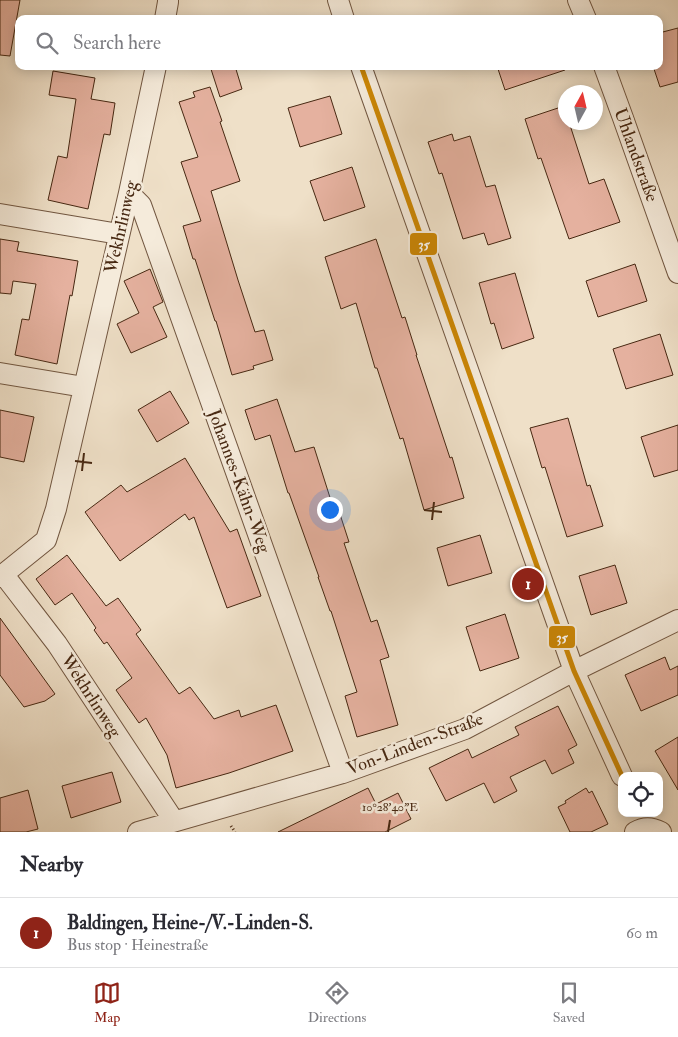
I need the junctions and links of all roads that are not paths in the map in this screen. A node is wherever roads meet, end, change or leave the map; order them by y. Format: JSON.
{"nodes":[{"id":1,"x":168,"y":0,"type":"edge"},
{"id":2,"x":338,"y":0,"type":"edge"},
{"id":3,"x":578,"y":0,"type":"edge"},
{"id":4,"x":166,"y":15,"type":"edge"},
{"id":5,"x":343,"y":15,"type":"edge"},
{"id":6,"x":584,"y":15,"type":"edge"},
{"id":7,"x":155,"y":70,"type":"edge"},
{"id":8,"x":361,"y":70,"type":"edge"},
{"id":9,"x":605,"y":70,"type":"edge"},
{"id":10,"x":129,"y":193,"type":"junction"},
{"id":11,"x":0,"y":214,"type":"edge"},
{"id":12,"x":119,"y":234,"type":"junction"},
{"id":13,"x":678,"y":273,"type":"edge"},
{"id":14,"x":0,"y":373,"type":"edge"},
{"id":15,"x":84,"y":387,"type":"junction"},
{"id":16,"x":2,"y":576,"type":"edge"},
{"id":17,"x":678,"y":620,"type":"edge"},
{"id":18,"x":574,"y":671,"type":"junction"},
{"id":19,"x":343,"y":772,"type":"junction"},
{"id":20,"x":620,"y":772,"type":"edge"},
{"id":21,"x":174,"y":821,"type":"junction"},
{"id":22,"x":138,"y":832,"type":"edge"}],
"edges":[{"from":1,"to":4,"type":"street"},
{"from":2,"to":5,"type":"street"},
{"from":3,"to":6,"type":"street"},
{"from":7,"to":10,"type":"street","name":"Wekhrlinweg"},
{"from":8,"to":18,"type":"street"},
{"from":9,"to":13,"type":"street","name":"Uhlandstraße"},
{"from":10,"to":12,"type":"street","name":"Wekhrlinweg"},
{"from":10,"to":19,"type":"street","name":"Johannes-Kähn-Weg"},
{"from":11,"to":12,"type":"street"},
{"from":12,"to":15,"type":"street","name":"Wekhrlinweg"},
{"from":14,"to":15,"type":"street"},
{"from":15,"to":16,"type":"street","name":"Wekhrlinweg"},
{"from":16,"to":21,"type":"street","name":"Wekhrlinweg"},
{"from":17,"to":18,"type":"street","name":"Von-Linden-Straße"},
{"from":18,"to":19,"type":"street","name":"Von-Linden-Straße"},
{"from":18,"to":20,"type":"street"},
{"from":19,"to":21,"type":"street","name":"Von-Linden-Straße"},
{"from":21,"to":22,"type":"street","name":"Von-Linden-Straße"}]}
